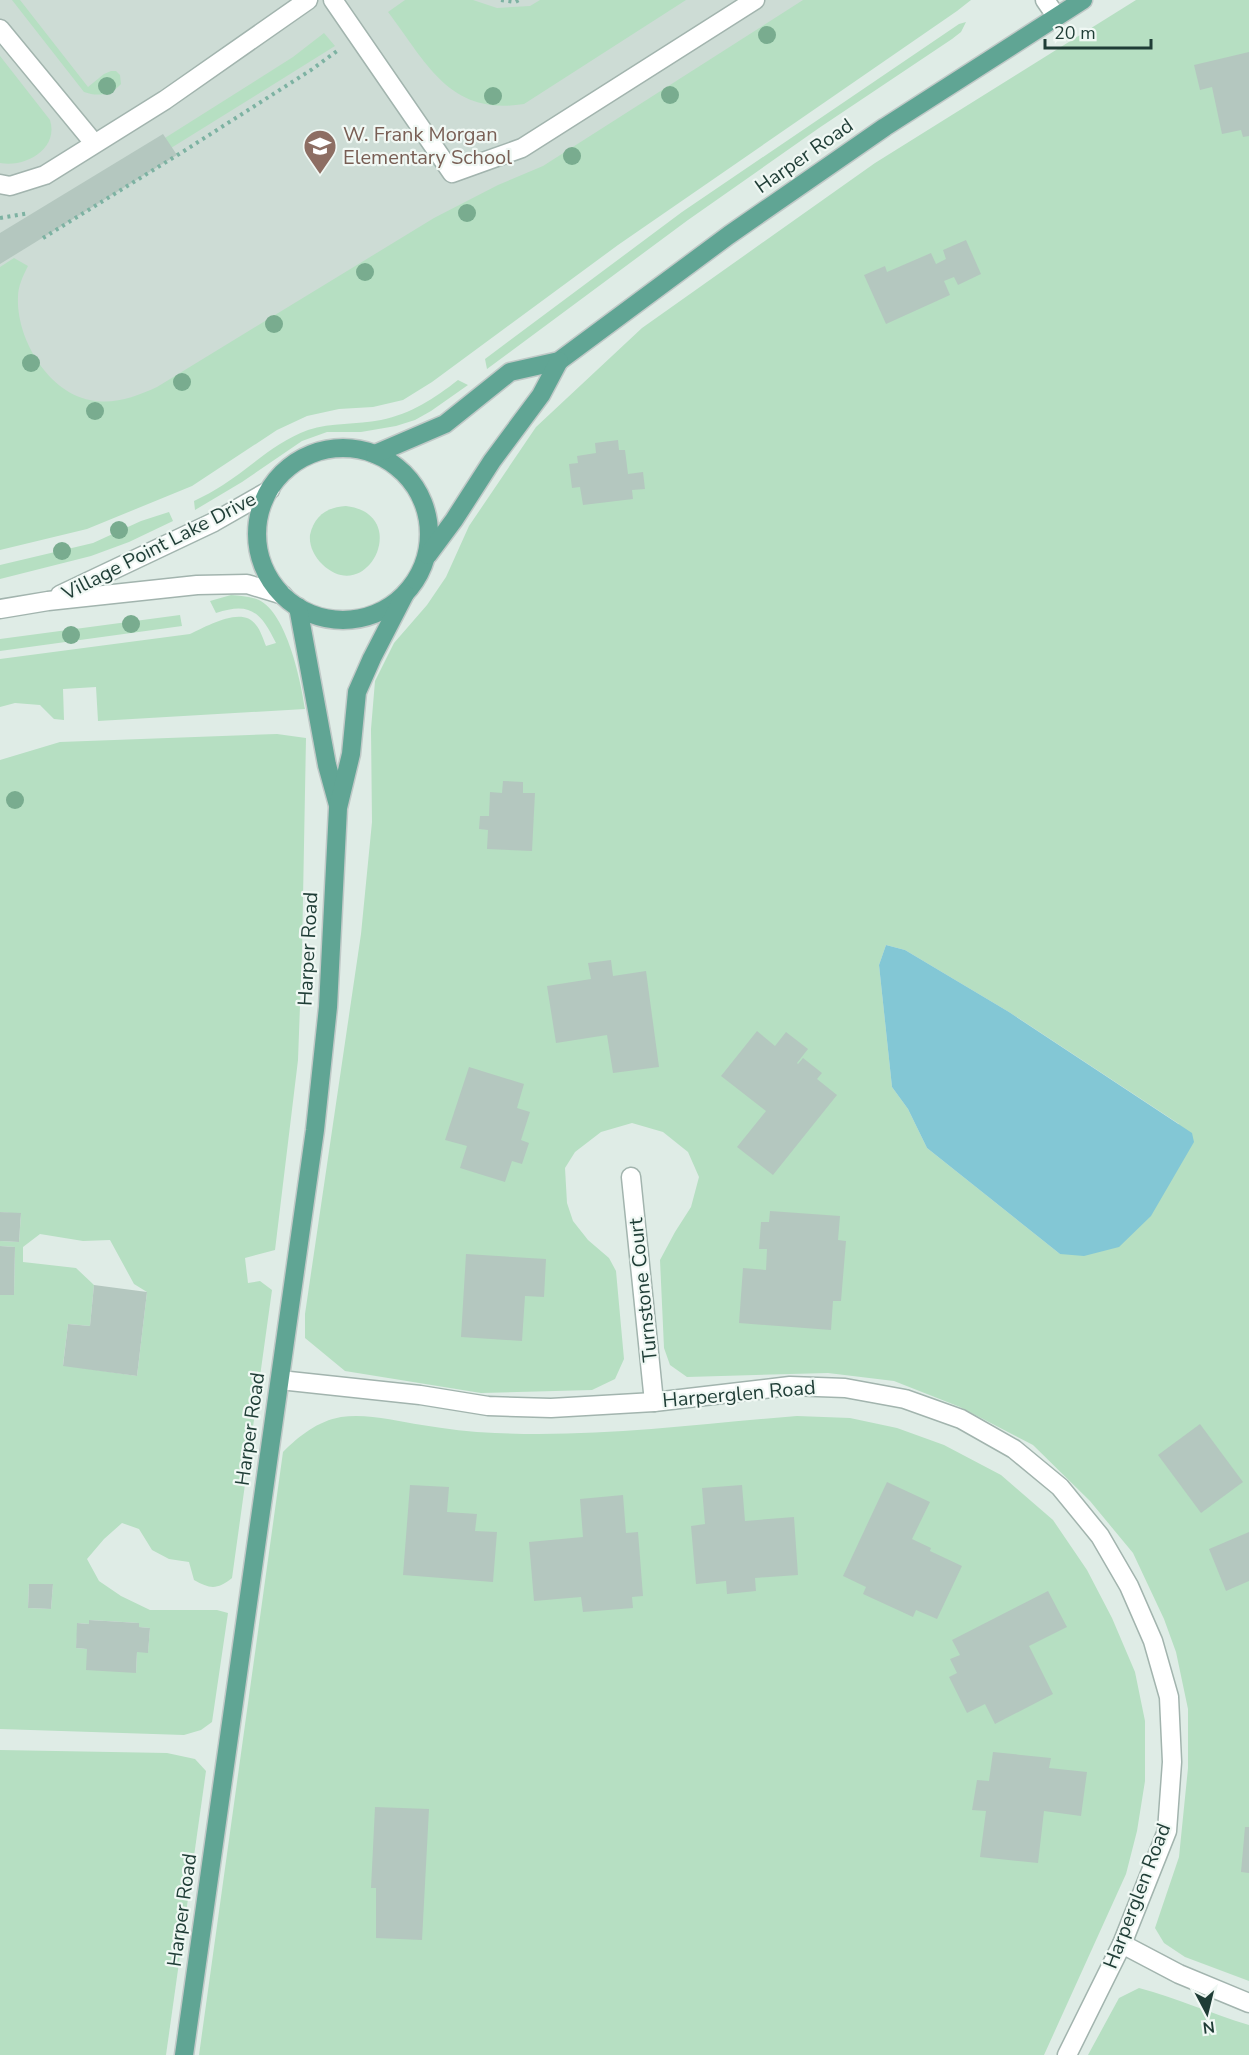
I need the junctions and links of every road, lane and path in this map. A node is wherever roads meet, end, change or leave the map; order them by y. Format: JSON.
{"nodes":[{"id":1,"x":308,"y":0,"type":"edge"},
{"id":2,"x":333,"y":0,"type":"edge"},
{"id":3,"x":501,"y":0,"type":"edge"},
{"id":4,"x":519,"y":0,"type":"edge"},
{"id":5,"x":755,"y":0,"type":"edge"},
{"id":6,"x":1045,"y":0,"type":"edge"},
{"id":7,"x":1083,"y":0,"type":"edge"},
{"id":8,"x":1056,"y":16,"type":"junction"},
{"id":9,"x":0,"y":29,"type":"edge"},
{"id":10,"x":358,"y":35,"type":"junction"},
{"id":11,"x":94,"y":143,"type":"junction"},
{"id":12,"x":0,"y":184,"type":"edge"},
{"id":13,"x":43,"y":238,"type":"dead end"},
{"id":14,"x":560,"y":361,"type":"junction"},
{"id":15,"x":375,"y":454,"type":"junction"},
{"id":16,"x":270,"y":490,"type":"junction"},
{"id":17,"x":426,"y":558,"type":"junction"},
{"id":18,"x":405,"y":594,"type":"junction"},
{"id":19,"x":283,"y":595,"type":"junction"},
{"id":20,"x":48,"y":601,"type":"junction"},
{"id":21,"x":298,"y":607,"type":"junction"},
{"id":22,"x":0,"y":609,"type":"edge"},
{"id":23,"x":338,"y":808,"type":"junction"},
{"id":24,"x":631,"y":1178,"type":"dead end"},
{"id":25,"x":280,"y":1380,"type":"junction"},
{"id":26,"x":654,"y":1402,"type":"junction"},
{"id":27,"x":1122,"y":1944,"type":"junction"},
{"id":28,"x":1249,"y":2003,"type":"edge"},
{"id":29,"x":184,"y":2055,"type":"edge"},
{"id":30,"x":1067,"y":2055,"type":"edge"}],
"edges":[{"from":1,"to":11,"type":"street"},
{"from":2,"to":10,"type":"street"},
{"from":3,"to":4,"type":"path"},
{"from":5,"to":10,"type":"street"},
{"from":6,"to":8,"type":"street"},
{"from":7,"to":8,"type":"main road","name":"Harper Road"},
{"from":8,"to":14,"type":"main road","name":"Harper Road"},
{"from":9,"to":11,"type":"street"},
{"from":10,"to":13,"type":"path"},
{"from":11,"to":12,"type":"street"},
{"from":14,"to":15,"type":"main road","name":"Harper Road"},
{"from":14,"to":17,"type":"main road","name":"Harper Road"},
{"from":15,"to":16,"type":"main road"},
{"from":15,"to":17,"type":"main road"},
{"from":16,"to":19,"type":"main road"},
{"from":16,"to":20,"type":"street","name":"Village Point Lake Drive"},
{"from":17,"to":18,"type":"main road"},
{"from":18,"to":21,"type":"main road"},
{"from":18,"to":23,"type":"main road","name":"Harper Road"},
{"from":19,"to":20,"type":"street","name":"Village Point Lake Drive"},
{"from":19,"to":21,"type":"main road"},
{"from":20,"to":22,"type":"street","name":"Village Point Lake Drive"},
{"from":21,"to":23,"type":"main road","name":"Harper Road"},
{"from":23,"to":25,"type":"main road","name":"Harper Road"},
{"from":24,"to":26,"type":"street","name":"Turnstone Court"},
{"from":25,"to":26,"type":"street","name":"Harperglen Road"},
{"from":25,"to":29,"type":"main road","name":"Harper Road"},
{"from":26,"to":27,"type":"street","name":"Harperglen Road"},
{"from":27,"to":28,"type":"street"},
{"from":27,"to":30,"type":"street","name":"Harperglen Road"}]}
